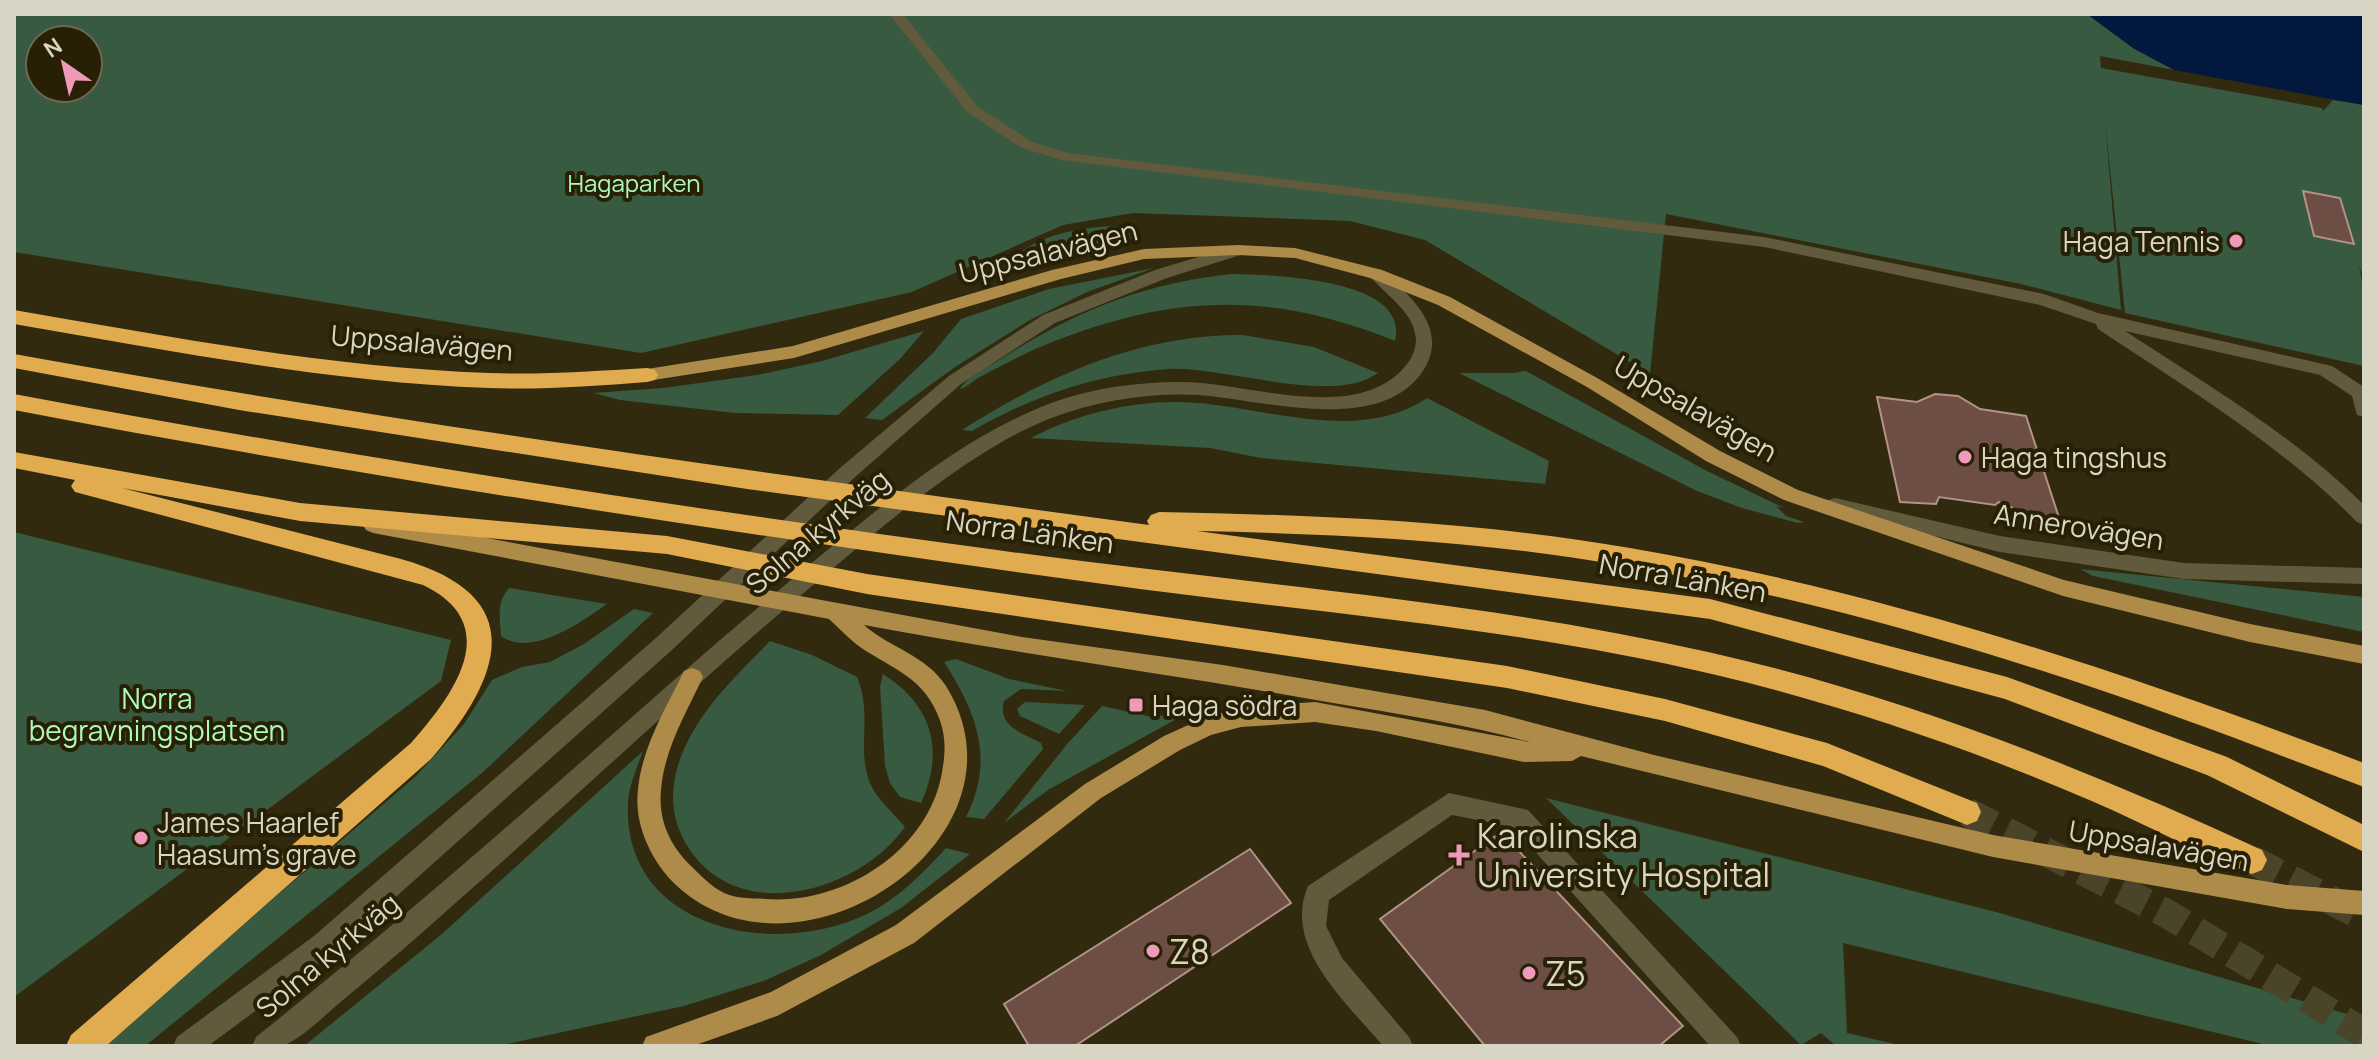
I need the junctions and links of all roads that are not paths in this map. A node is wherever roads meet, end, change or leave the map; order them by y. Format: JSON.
{"nodes":[{"id":1,"x":896,"y":14,"type":"edge"},
{"id":2,"x":1238,"y":250,"type":"junction"},
{"id":3,"x":1376,"y":274,"type":"junction"},
{"id":4,"x":14,"y":317,"type":"edge"},
{"id":5,"x":2094,"y":318,"type":"junction"},
{"id":6,"x":14,"y":361,"type":"edge"},
{"id":7,"x":647,"y":375,"type":"joint"},
{"id":8,"x":14,"y":402,"type":"edge"},
{"id":9,"x":2364,"y":410,"type":"edge"},
{"id":10,"x":14,"y":460,"type":"edge"},
{"id":11,"x":14,"y":466,"type":"edge"},
{"id":12,"x":1791,"y":495,"type":"junction"},
{"id":13,"x":2359,"y":505,"type":"edge"},
{"id":14,"x":300,"y":512,"type":"junction"},
{"id":15,"x":1044,"y":518,"type":"junction"},
{"id":16,"x":2364,"y":576,"type":"edge"},
{"id":17,"x":837,"y":613,"type":"junction"},
{"id":18,"x":2364,"y":655,"type":"edge"},
{"id":19,"x":692,"y":677,"type":"junction"},
{"id":20,"x":1592,"y":750,"type":"junction"},
{"id":21,"x":2364,"y":775,"type":"edge"},
{"id":22,"x":1967,"y":812,"type":"tunnel mouth"},
{"id":23,"x":2364,"y":839,"type":"edge"},
{"id":24,"x":2252,"y":860,"type":"tunnel mouth"},
{"id":25,"x":2364,"y":903,"type":"edge"},
{"id":26,"x":1725,"y":1045,"type":"edge"},
{"id":27,"x":82,"y":1046,"type":"edge"},
{"id":28,"x":186,"y":1046,"type":"edge"},
{"id":29,"x":265,"y":1046,"type":"edge"},
{"id":30,"x":655,"y":1046,"type":"edge"},
{"id":31,"x":1400,"y":1046,"type":"edge"}],
"edges":[{"from":1,"to":5,"type":"street"},
{"from":2,"to":3,"type":"main road","name":"Uppsalavägen"},
{"from":2,"to":7,"type":"main road","name":"Uppsalavägen"},
{"from":2,"to":28,"type":"street","name":"Solna kyrkväg"},
{"from":3,"to":12,"type":"main road","name":"Uppsalavägen"},
{"from":3,"to":19,"type":"street","name":"Solna kyrkväg"},
{"from":4,"to":7,"type":"highway","name":"Uppsalavägen"},
{"from":5,"to":9,"type":"street"},
{"from":5,"to":13,"type":"street"},
{"from":6,"to":15,"type":"highway","name":"Norra Länken"},
{"from":8,"to":24,"type":"highway","name":"Norra Länken"},
{"from":10,"to":14,"type":"highway","name":"Uppsalavägen"},
{"from":11,"to":27,"type":"highway"},
{"from":12,"to":16,"type":"street","name":"Annerovägen"},
{"from":12,"to":18,"type":"main road","name":"Uppsalavägen"},
{"from":14,"to":17,"type":"main road","name":"Uppsalavägen"},
{"from":14,"to":22,"type":"highway"},
{"from":15,"to":21,"type":"highway"},
{"from":15,"to":23,"type":"highway","name":"Norra Länken"},
{"from":17,"to":19,"type":"main road"},
{"from":17,"to":20,"type":"main road","name":"Uppsalavägen"},
{"from":19,"to":29,"type":"street","name":"Solna kyrkväg"},
{"from":20,"to":25,"type":"main road","name":"Uppsalavägen"},
{"from":20,"to":30,"type":"main road"},
{"from":26,"to":31,"type":"street"}]}
